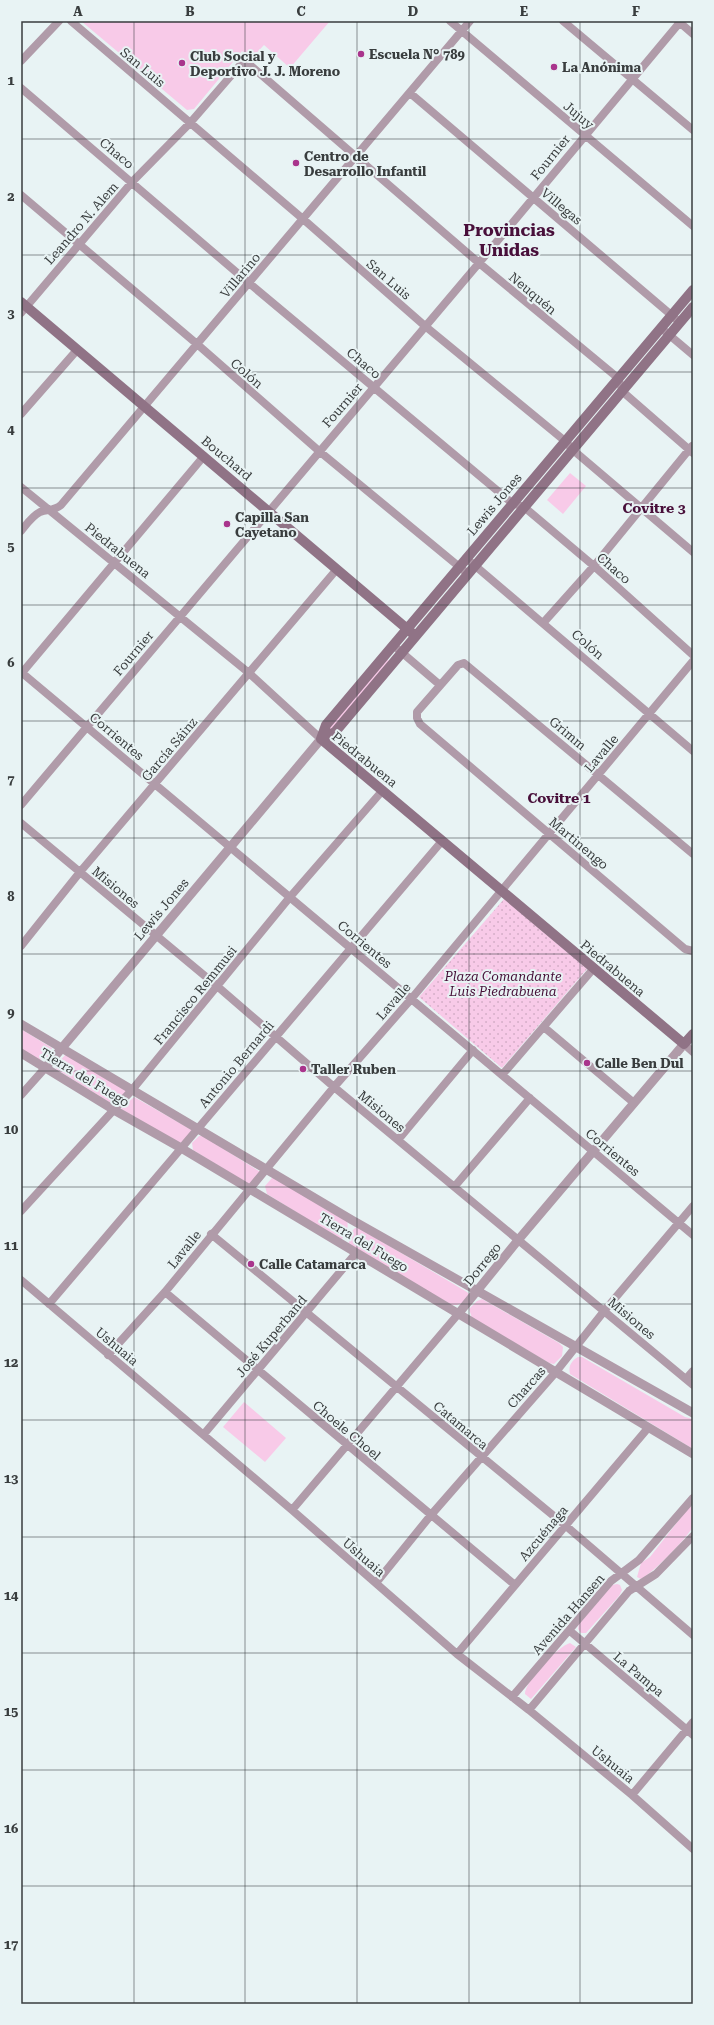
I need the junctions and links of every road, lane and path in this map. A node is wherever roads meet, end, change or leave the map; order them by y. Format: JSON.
{"nodes":[{"id":1,"x":58,"y":21,"type":"edge"},
{"id":2,"x":71,"y":21,"type":"edge"},
{"id":3,"x":450,"y":21,"type":"edge"},
{"id":4,"x":470,"y":21,"type":"edge"},
{"id":5,"x":563,"y":21,"type":"edge"},
{"id":6,"x":680,"y":22,"type":"edge"},
{"id":7,"x":462,"y":31,"type":"junction"},
{"id":8,"x":693,"y":34,"type":"edge"},
{"id":9,"x":21,"y":61,"type":"edge"},
{"id":10,"x":242,"y":63,"type":"joint"},
{"id":11,"x":632,"y":79,"type":"junction"},
{"id":12,"x":21,"y":88,"type":"edge"},
{"id":13,"x":410,"y":93,"type":"junction"},
{"id":14,"x":190,"y":122,"type":"junction"},
{"id":15,"x":693,"y":130,"type":"edge"},
{"id":16,"x":584,"y":135,"type":"junction"},
{"id":17,"x":356,"y":156,"type":"junction"},
{"id":18,"x":132,"y":182,"type":"junction"},
{"id":19,"x":21,"y":195,"type":"edge"},
{"id":20,"x":533,"y":198,"type":"junction"},
{"id":21,"x":303,"y":219,"type":"junction"},
{"id":22,"x":693,"y":226,"type":"edge"},
{"id":23,"x":78,"y":245,"type":"junction"},
{"id":24,"x":479,"y":263,"type":"junction"},
{"id":25,"x":249,"y":283,"type":"junction"},
{"id":26,"x":693,"y":290,"type":"edge"},
{"id":27,"x":23,"y":307,"type":"edge"},
{"id":28,"x":693,"y":307,"type":"edge"},
{"id":29,"x":672,"y":316,"type":"junction"},
{"id":30,"x":680,"y":322,"type":"junction"},
{"id":31,"x":424,"y":326,"type":"junction"},
{"id":32,"x":661,"y":328,"type":"junction"},
{"id":33,"x":669,"y":335,"type":"junction"},
{"id":34,"x":197,"y":344,"type":"junction"},
{"id":35,"x":77,"y":350,"type":"junction"},
{"id":36,"x":693,"y":355,"type":"edge"},
{"id":37,"x":618,"y":378,"type":"junction"},
{"id":38,"x":374,"y":387,"type":"junction"},
{"id":39,"x":623,"y":392,"type":"junction"},
{"id":40,"x":145,"y":406,"type":"junction"},
{"id":41,"x":21,"y":414,"type":"edge"},
{"id":42,"x":565,"y":441,"type":"junction"},
{"id":43,"x":692,"y":449,"type":"edge"},
{"id":44,"x":573,"y":450,"type":"junction"},
{"id":45,"x":319,"y":451,"type":"junction"},
{"id":46,"x":204,"y":456,"type":"junction"},
{"id":47,"x":21,"y":487,"type":"edge"},
{"id":48,"x":512,"y":503,"type":"junction"},
{"id":49,"x":524,"y":507,"type":"junction"},
{"id":50,"x":641,"y":507,"type":"junction"},
{"id":51,"x":270,"y":510,"type":"junction"},
{"id":52,"x":48,"y":511,"type":"junction"},
{"id":53,"x":21,"y":531,"type":"edge"},
{"id":54,"x":693,"y":552,"type":"edge"},
{"id":55,"x":466,"y":558,"type":"junction"},
{"id":56,"x":114,"y":563,"type":"junction"},
{"id":57,"x":476,"y":564,"type":"junction"},
{"id":58,"x":594,"y":566,"type":"junction"},
{"id":59,"x":459,"y":567,"type":"junction"},
{"id":60,"x":337,"y":569,"type":"junction"},
{"id":61,"x":468,"y":574,"type":"junction"},
{"id":62,"x":179,"y":617,"type":"junction"},
{"id":63,"x":544,"y":622,"type":"junction"},
{"id":64,"x":407,"y":628,"type":"junction"},
{"id":65,"x":416,"y":635,"type":"junction"},
{"id":66,"x":393,"y":645,"type":"junction"},
{"id":67,"x":402,"y":652,"type":"junction"},
{"id":68,"x":693,"y":655,"type":"edge"},
{"id":69,"x":693,"y":661,"type":"edge"},
{"id":70,"x":21,"y":673,"type":"edge"},
{"id":71,"x":249,"y":673,"type":"junction"},
{"id":72,"x":440,"y":685,"type":"junction"},
{"id":73,"x":650,"y":714,"type":"junction"},
{"id":74,"x":87,"y":727,"type":"junction"},
{"id":75,"x":321,"y":739,"type":"junction"},
{"id":76,"x":693,"y":751,"type":"edge"},
{"id":77,"x":599,"y":774,"type":"junction"},
{"id":78,"x":155,"y":783,"type":"junction"},
{"id":79,"x":383,"y":790,"type":"junction"},
{"id":80,"x":21,"y":805,"type":"edge"},
{"id":81,"x":21,"y":823,"type":"edge"},
{"id":82,"x":550,"y":834,"type":"junction"},
{"id":83,"x":442,"y":841,"type":"junction"},
{"id":84,"x":230,"y":847,"type":"junction"},
{"id":85,"x":693,"y":854,"type":"edge"},
{"id":86,"x":80,"y":872,"type":"junction"},
{"id":87,"x":502,"y":891,"type":"junction"},
{"id":88,"x":290,"y":897,"type":"junction"},
{"id":89,"x":156,"y":935,"type":"junction"},
{"id":90,"x":21,"y":946,"type":"edge"},
{"id":91,"x":350,"y":947,"type":"junction"},
{"id":92,"x":689,"y":950,"type":"edge"},
{"id":93,"x":594,"y":968,"type":"junction"},
{"id":94,"x":218,"y":986,"type":"junction"},
{"id":95,"x":412,"y":998,"type":"junction"},
{"id":96,"x":21,"y":1024,"type":"edge"},
{"id":97,"x":545,"y":1028,"type":"junction"},
{"id":98,"x":693,"y":1034,"type":"edge"},
{"id":99,"x":275,"y":1036,"type":"junction"},
{"id":100,"x":684,"y":1044,"type":"junction"},
{"id":101,"x":62,"y":1048,"type":"junction"},
{"id":102,"x":473,"y":1050,"type":"junction"},
{"id":103,"x":693,"y":1052,"type":"edge"},
{"id":104,"x":21,"y":1053,"type":"edge"},
{"id":105,"x":46,"y":1067,"type":"junction"},
{"id":106,"x":502,"y":1075,"type":"junction"},
{"id":107,"x":334,"y":1087,"type":"junction"},
{"id":108,"x":132,"y":1090,"type":"junction"},
{"id":109,"x":21,"y":1096,"type":"edge"},
{"id":110,"x":530,"y":1098,"type":"junction"},
{"id":111,"x":634,"y":1103,"type":"junction"},
{"id":112,"x":114,"y":1110,"type":"junction"},
{"id":113,"x":198,"y":1128,"type":"junction"},
{"id":114,"x":398,"y":1140,"type":"junction"},
{"id":115,"x":181,"y":1148,"type":"junction"},
{"id":116,"x":593,"y":1151,"type":"junction"},
{"id":117,"x":267,"y":1168,"type":"junction"},
{"id":118,"x":455,"y":1186,"type":"junction"},
{"id":119,"x":251,"y":1190,"type":"junction"},
{"id":120,"x":693,"y":1206,"type":"edge"},
{"id":121,"x":21,"y":1211,"type":"edge"},
{"id":122,"x":679,"y":1223,"type":"junction"},
{"id":123,"x":211,"y":1234,"type":"junction"},
{"id":124,"x":693,"y":1235,"type":"edge"},
{"id":125,"x":519,"y":1239,"type":"junction"},
{"id":126,"x":356,"y":1253,"type":"junction"},
{"id":127,"x":21,"y":1280,"type":"edge"},
{"id":128,"x":477,"y":1291,"type":"junction"},
{"id":129,"x":165,"y":1292,"type":"junction"},
{"id":130,"x":49,"y":1304,"type":"junction"},
{"id":131,"x":605,"y":1310,"type":"junction"},
{"id":132,"x":306,"y":1312,"type":"junction"},
{"id":133,"x":459,"y":1313,"type":"junction"},
{"id":134,"x":576,"y":1348,"type":"junction"},
{"id":135,"x":108,"y":1355,"type":"junction"},
{"id":136,"x":257,"y":1371,"type":"junction"},
{"id":137,"x":693,"y":1371,"type":"edge"},
{"id":138,"x":555,"y":1373,"type":"junction"},
{"id":139,"x":686,"y":1379,"type":"junction"},
{"id":140,"x":693,"y":1385,"type":"edge"},
{"id":141,"x":397,"y":1387,"type":"junction"},
{"id":142,"x":693,"y":1413,"type":"edge"},
{"id":143,"x":648,"y":1428,"type":"junction"},
{"id":144,"x":204,"y":1434,"type":"junction"},
{"id":145,"x":347,"y":1446,"type":"junction"},
{"id":146,"x":693,"y":1454,"type":"edge"},
{"id":147,"x":480,"y":1457,"type":"junction"},
{"id":148,"x":693,"y":1498,"type":"edge"},
{"id":149,"x":292,"y":1510,"type":"junction"},
{"id":150,"x":431,"y":1515,"type":"junction"},
{"id":151,"x":566,"y":1526,"type":"junction"},
{"id":152,"x":693,"y":1536,"type":"edge"},
{"id":153,"x":620,"y":1574,"type":"junction"},
{"id":154,"x":376,"y":1583,"type":"junction"},
{"id":155,"x":515,"y":1585,"type":"junction"},
{"id":156,"x":635,"y":1586,"type":"junction"},
{"id":157,"x":570,"y":1631,"type":"junction"},
{"id":158,"x":693,"y":1635,"type":"edge"},
{"id":159,"x":584,"y":1644,"type":"junction"},
{"id":160,"x":457,"y":1654,"type":"junction"},
{"id":161,"x":512,"y":1697,"type":"junction"},
{"id":162,"x":529,"y":1710,"type":"junction"},
{"id":163,"x":693,"y":1722,"type":"edge"},
{"id":164,"x":690,"y":1733,"type":"edge"},
{"id":165,"x":632,"y":1795,"type":"junction"},
{"id":166,"x":693,"y":1849,"type":"edge"}],
"edges":[{"from":1,"to":9,"type":"street"},
{"from":2,"to":14,"type":"street","name":"San Luis"},
{"from":3,"to":7,"type":"street","name":"Jujuy"},
{"from":4,"to":7,"type":"street","name":"Villarino"},
{"from":5,"to":11,"type":"street"},
{"from":6,"to":8,"type":"street"},
{"from":6,"to":11,"type":"street","name":"Fournier"},
{"from":7,"to":13,"type":"street","name":"Villarino"},
{"from":7,"to":16,"type":"street","name":"Jujuy"},
{"from":10,"to":14,"type":"street","name":"Leandro N. Alem"},
{"from":10,"to":17,"type":"street","name":"Neuquén"},
{"from":11,"to":15,"type":"street"},
{"from":11,"to":16,"type":"street","name":"Fournier"},
{"from":12,"to":18,"type":"street","name":"Chaco"},
{"from":13,"to":17,"type":"street","name":"Villarino"},
{"from":13,"to":20,"type":"street","name":"Villegas"},
{"from":14,"to":18,"type":"street","name":"Leandro N. Alem"},
{"from":14,"to":21,"type":"street","name":"San Luis"},
{"from":16,"to":20,"type":"street","name":"Fournier"},
{"from":16,"to":22,"type":"street","name":"Jujuy"},
{"from":17,"to":21,"type":"street","name":"Villarino"},
{"from":17,"to":24,"type":"street","name":"Neuquén"},
{"from":18,"to":23,"type":"street","name":"Leandro N. Alem"},
{"from":18,"to":25,"type":"street","name":"Chaco"},
{"from":19,"to":23,"type":"street","name":"Colón"},
{"from":20,"to":24,"type":"street","name":"Fournier"},
{"from":20,"to":29,"type":"street","name":"Villegas"},
{"from":21,"to":25,"type":"street","name":"Villarino"},
{"from":21,"to":31,"type":"street","name":"San Luis"},
{"from":23,"to":27,"type":"street","name":"Leandro N. Alem"},
{"from":23,"to":34,"type":"street","name":"Colón"},
{"from":24,"to":31,"type":"street","name":"Fournier"},
{"from":24,"to":37,"type":"street","name":"Neuquén"},
{"from":25,"to":34,"type":"street","name":"Villarino"},
{"from":25,"to":38,"type":"street","name":"Chaco"},
{"from":26,"to":29,"type":"main road","name":"Lewis Jones"},
{"from":27,"to":35,"type":"main road","name":"Bouchard"},
{"from":28,"to":30,"type":"main road","name":"Lewis Jones"},
{"from":29,"to":30,"type":"street","name":"Villegas"},
{"from":29,"to":32,"type":"main road","name":"Lewis Jones"},
{"from":30,"to":33,"type":"main road","name":"Lewis Jones"},
{"from":31,"to":38,"type":"street","name":"Fournier"},
{"from":31,"to":42,"type":"street","name":"San Luis"},
{"from":32,"to":33,"type":"street"},
{"from":32,"to":37,"type":"main road","name":"Lewis Jones"},
{"from":33,"to":36,"type":"street"},
{"from":33,"to":39,"type":"main road","name":"Lewis Jones"},
{"from":34,"to":40,"type":"street","name":"Villarino"},
{"from":34,"to":45,"type":"street","name":"Colón"},
{"from":35,"to":40,"type":"main road","name":"Bouchard"},
{"from":35,"to":41,"type":"street"},
{"from":37,"to":39,"type":"street"},
{"from":37,"to":42,"type":"main road","name":"Lewis Jones"},
{"from":38,"to":45,"type":"street","name":"Fournier"},
{"from":38,"to":48,"type":"street","name":"Chaco"},
{"from":39,"to":43,"type":"street"},
{"from":39,"to":44,"type":"main road","name":"Lewis Jones"},
{"from":40,"to":46,"type":"main road","name":"Bouchard"},
{"from":40,"to":52,"type":"street","name":"Villarino"},
{"from":42,"to":44,"type":"street","name":"San Luis"},
{"from":42,"to":48,"type":"main road","name":"Lewis Jones"},
{"from":43,"to":50,"type":"street"},
{"from":44,"to":49,"type":"main road","name":"Lewis Jones"},
{"from":44,"to":50,"type":"street","name":"San Luis"},
{"from":45,"to":51,"type":"street","name":"Fournier"},
{"from":45,"to":59,"type":"street","name":"Colón"},
{"from":46,"to":51,"type":"main road","name":"Bouchard"},
{"from":46,"to":56,"type":"street"},
{"from":47,"to":52,"type":"street","name":"Piedrabuena"},
{"from":48,"to":49,"type":"street","name":"Chaco"},
{"from":48,"to":55,"type":"main road","name":"Lewis Jones"},
{"from":49,"to":57,"type":"main road","name":"Lewis Jones"},
{"from":49,"to":58,"type":"street","name":"Chaco"},
{"from":50,"to":54,"type":"street","name":"San Luis"},
{"from":50,"to":58,"type":"street"},
{"from":51,"to":60,"type":"main road","name":"Bouchard"},
{"from":51,"to":62,"type":"street","name":"Fournier"},
{"from":52,"to":53,"type":"street","name":"Villarino"},
{"from":52,"to":56,"type":"street","name":"Piedrabuena"},
{"from":55,"to":57,"type":"street","name":"Colón"},
{"from":55,"to":59,"type":"main road","name":"Lewis Jones"},
{"from":56,"to":62,"type":"street","name":"Piedrabuena"},
{"from":56,"to":70,"type":"street"},
{"from":57,"to":61,"type":"main road","name":"Lewis Jones"},
{"from":57,"to":63,"type":"street","name":"Colón"},
{"from":58,"to":63,"type":"street"},
{"from":58,"to":68,"type":"street","name":"Chaco"},
{"from":59,"to":61,"type":"street","name":"Colón"},
{"from":59,"to":64,"type":"main road","name":"Lewis Jones"},
{"from":60,"to":64,"type":"main road","name":"Bouchard"},
{"from":60,"to":71,"type":"street","name":"García Sáinz"},
{"from":61,"to":65,"type":"main road","name":"Lewis Jones"},
{"from":62,"to":71,"type":"street","name":"Piedrabuena"},
{"from":62,"to":74,"type":"street","name":"Fournier"},
{"from":63,"to":73,"type":"street","name":"Colón"},
{"from":64,"to":65,"type":"main road","name":"Bouchard"},
{"from":64,"to":66,"type":"main road","name":"Lewis Jones"},
{"from":65,"to":67,"type":"main road","name":"Lewis Jones"},
{"from":66,"to":67,"type":"street"},
{"from":66,"to":75,"type":"main road","name":"Lewis Jones"},
{"from":67,"to":72,"type":"street"},
{"from":67,"to":75,"type":"main road","name":"Lewis Jones"},
{"from":69,"to":73,"type":"street","name":"Lavalle"},
{"from":70,"to":74,"type":"street","name":"Corrientes"},
{"from":71,"to":75,"type":"street","name":"Piedrabuena"},
{"from":71,"to":78,"type":"street","name":"García Sáinz"},
{"from":72,"to":77,"type":"street","name":"Grimm"},
{"from":72,"to":82,"type":"street","name":"Martinengo"},
{"from":73,"to":76,"type":"street","name":"Colón"},
{"from":73,"to":77,"type":"street","name":"Lavalle"},
{"from":74,"to":78,"type":"street","name":"Corrientes"},
{"from":74,"to":80,"type":"street","name":"Fournier"},
{"from":75,"to":79,"type":"main road","name":"Piedrabuena"},
{"from":75,"to":84,"type":"street","name":"Lewis Jones"},
{"from":77,"to":82,"type":"street","name":"Lavalle"},
{"from":77,"to":85,"type":"street","name":"Grimm"},
{"from":78,"to":84,"type":"street","name":"Corrientes"},
{"from":78,"to":86,"type":"street","name":"García Sáinz"},
{"from":79,"to":83,"type":"main road","name":"Piedrabuena"},
{"from":79,"to":88,"type":"street","name":"Francisco Remmusi"},
{"from":81,"to":86,"type":"street","name":"Misiones"},
{"from":82,"to":87,"type":"street","name":"Lavalle"},
{"from":82,"to":92,"type":"street","name":"Martinengo"},
{"from":83,"to":87,"type":"main road","name":"Piedrabuena"},
{"from":83,"to":91,"type":"street","name":"Antonio Bernardi"},
{"from":84,"to":88,"type":"street","name":"Corrientes"},
{"from":84,"to":89,"type":"street","name":"Lewis Jones"},
{"from":86,"to":89,"type":"street","name":"Misiones"},
{"from":86,"to":90,"type":"street","name":"García Sáinz"},
{"from":87,"to":93,"type":"main road","name":"Piedrabuena"},
{"from":87,"to":95,"type":"street","name":"Lavalle"},
{"from":88,"to":91,"type":"street","name":"Corrientes"},
{"from":88,"to":94,"type":"street","name":"Francisco Remmusi"},
{"from":89,"to":94,"type":"street","name":"Misiones"},
{"from":89,"to":101,"type":"street","name":"Lewis Jones"},
{"from":91,"to":95,"type":"street","name":"Corrientes"},
{"from":91,"to":99,"type":"street","name":"Antonio Bernardi"},
{"from":93,"to":97,"type":"street"},
{"from":93,"to":100,"type":"main road","name":"Piedrabuena"},
{"from":94,"to":99,"type":"street","name":"Misiones"},
{"from":94,"to":108,"type":"street","name":"Francisco Remmusi"},
{"from":95,"to":102,"type":"street","name":"Corrientes"},
{"from":95,"to":107,"type":"street","name":"Lavalle"},
{"from":96,"to":101,"type":"street","name":"Tierra del Fuego"},
{"from":97,"to":106,"type":"street"},
{"from":97,"to":111,"type":"street"},
{"from":98,"to":100,"type":"main road","name":"Dorrego"},
{"from":99,"to":107,"type":"street","name":"Misiones"},
{"from":99,"to":113,"type":"street","name":"Antonio Bernardi"},
{"from":100,"to":103,"type":"street","name":"Piedrabuena"},
{"from":100,"to":111,"type":"street","name":"Dorrego"},
{"from":101,"to":105,"type":"street","name":"Lewis Jones"},
{"from":101,"to":108,"type":"street","name":"Tierra del Fuego"},
{"from":102,"to":106,"type":"street","name":"Corrientes"},
{"from":102,"to":114,"type":"street"},
{"from":104,"to":105,"type":"street","name":"Tierra del Fuego"},
{"from":105,"to":109,"type":"street","name":"Lewis Jones"},
{"from":105,"to":112,"type":"street","name":"Tierra del Fuego"},
{"from":106,"to":110,"type":"street","name":"Corrientes"},
{"from":107,"to":114,"type":"street","name":"Misiones"},
{"from":107,"to":117,"type":"street","name":"Lavalle"},
{"from":108,"to":112,"type":"street","name":"Francisco Remmusi"},
{"from":108,"to":113,"type":"street","name":"Tierra del Fuego"},
{"from":110,"to":116,"type":"street","name":"Corrientes"},
{"from":110,"to":118,"type":"street"},
{"from":111,"to":116,"type":"street","name":"Dorrego"},
{"from":112,"to":115,"type":"street","name":"Tierra del Fuego"},
{"from":112,"to":121,"type":"street","name":"Francisco Remmusi"},
{"from":113,"to":115,"type":"street","name":"Antonio Bernardi"},
{"from":113,"to":117,"type":"street","name":"Tierra del Fuego"},
{"from":114,"to":118,"type":"street","name":"Misiones"},
{"from":115,"to":119,"type":"street","name":"Tierra del Fuego"},
{"from":115,"to":130,"type":"street","name":"Antonio Bernardi"},
{"from":116,"to":122,"type":"street","name":"Corrientes"},
{"from":116,"to":125,"type":"street","name":"Dorrego"},
{"from":117,"to":119,"type":"street","name":"Lavalle"},
{"from":117,"to":128,"type":"street","name":"Tierra del Fuego"},
{"from":118,"to":125,"type":"street","name":"Misiones"},
{"from":119,"to":123,"type":"street","name":"Lavalle"},
{"from":119,"to":126,"type":"street","name":"Tierra del Fuego"},
{"from":120,"to":122,"type":"street","name":"Charcas"},
{"from":122,"to":124,"type":"street","name":"Corrientes"},
{"from":122,"to":131,"type":"street","name":"Charcas"},
{"from":123,"to":129,"type":"street","name":"Lavalle"},
{"from":123,"to":132,"type":"street","name":"Catamarca"},
{"from":125,"to":128,"type":"street","name":"Dorrego"},
{"from":125,"to":131,"type":"street","name":"Misiones"},
{"from":126,"to":132,"type":"street","name":"José Kuperband"},
{"from":126,"to":133,"type":"street","name":"Tierra del Fuego"},
{"from":127,"to":130,"type":"street","name":"Ushuaia"},
{"from":128,"to":133,"type":"street","name":"Dorrego"},
{"from":128,"to":134,"type":"street","name":"Tierra del Fuego"},
{"from":129,"to":135,"type":"street","name":"Lavalle"},
{"from":129,"to":136,"type":"street","name":"Choele Choel"},
{"from":130,"to":135,"type":"street","name":"Ushuaia"},
{"from":131,"to":134,"type":"street","name":"Charcas"},
{"from":131,"to":139,"type":"street","name":"Misiones"},
{"from":132,"to":136,"type":"street","name":"José Kuperband"},
{"from":132,"to":141,"type":"street","name":"Catamarca"},
{"from":133,"to":138,"type":"street","name":"Tierra del Fuego"},
{"from":133,"to":141,"type":"street","name":"Dorrego"},
{"from":134,"to":138,"type":"street","name":"Charcas"},
{"from":134,"to":142,"type":"street","name":"Tierra del Fuego"},
{"from":135,"to":144,"type":"street","name":"Ushuaia"},
{"from":136,"to":144,"type":"street","name":"José Kuperband"},
{"from":136,"to":145,"type":"street","name":"Choele Choel"},
{"from":137,"to":139,"type":"street"},
{"from":138,"to":143,"type":"street","name":"Tierra del Fuego"},
{"from":138,"to":147,"type":"street","name":"Charcas"},
{"from":139,"to":140,"type":"street","name":"Misiones"},
{"from":141,"to":145,"type":"street","name":"Dorrego"},
{"from":141,"to":147,"type":"street","name":"Catamarca"},
{"from":143,"to":146,"type":"street","name":"Tierra del Fuego"},
{"from":143,"to":151,"type":"street","name":"Azcuénaga"},
{"from":144,"to":149,"type":"street","name":"Ushuaia"},
{"from":145,"to":149,"type":"street","name":"Dorrego"},
{"from":145,"to":150,"type":"street","name":"Choele Choel"},
{"from":147,"to":150,"type":"street","name":"Charcas"},
{"from":147,"to":151,"type":"street","name":"Catamarca"},
{"from":148,"to":153,"type":"street","name":"Avenida Hansen"},
{"from":149,"to":154,"type":"street","name":"Ushuaia"},
{"from":150,"to":154,"type":"street","name":"Charcas"},
{"from":150,"to":155,"type":"street","name":"Choele Choel"},
{"from":151,"to":153,"type":"street","name":"Catamarca"},
{"from":151,"to":155,"type":"street","name":"Azcuénaga"},
{"from":152,"to":156,"type":"street"},
{"from":153,"to":156,"type":"street","name":"Catamarca"},
{"from":153,"to":157,"type":"street","name":"Avenida Hansen"},
{"from":154,"to":160,"type":"street","name":"Ushuaia"},
{"from":155,"to":160,"type":"street","name":"Azcuénaga"},
{"from":156,"to":158,"type":"street","name":"Catamarca"},
{"from":156,"to":159,"type":"street"},
{"from":157,"to":159,"type":"street","name":"La Pampa"},
{"from":157,"to":161,"type":"street","name":"Avenida Hansen"},
{"from":159,"to":162,"type":"street"},
{"from":159,"to":164,"type":"street","name":"La Pampa"},
{"from":160,"to":161,"type":"street","name":"Ushuaia"},
{"from":161,"to":162,"type":"street","name":"Ushuaia"},
{"from":162,"to":165,"type":"street","name":"Ushuaia"},
{"from":163,"to":164,"type":"street"},
{"from":164,"to":165,"type":"street"},
{"from":165,"to":166,"type":"street","name":"Ushuaia"}]}
